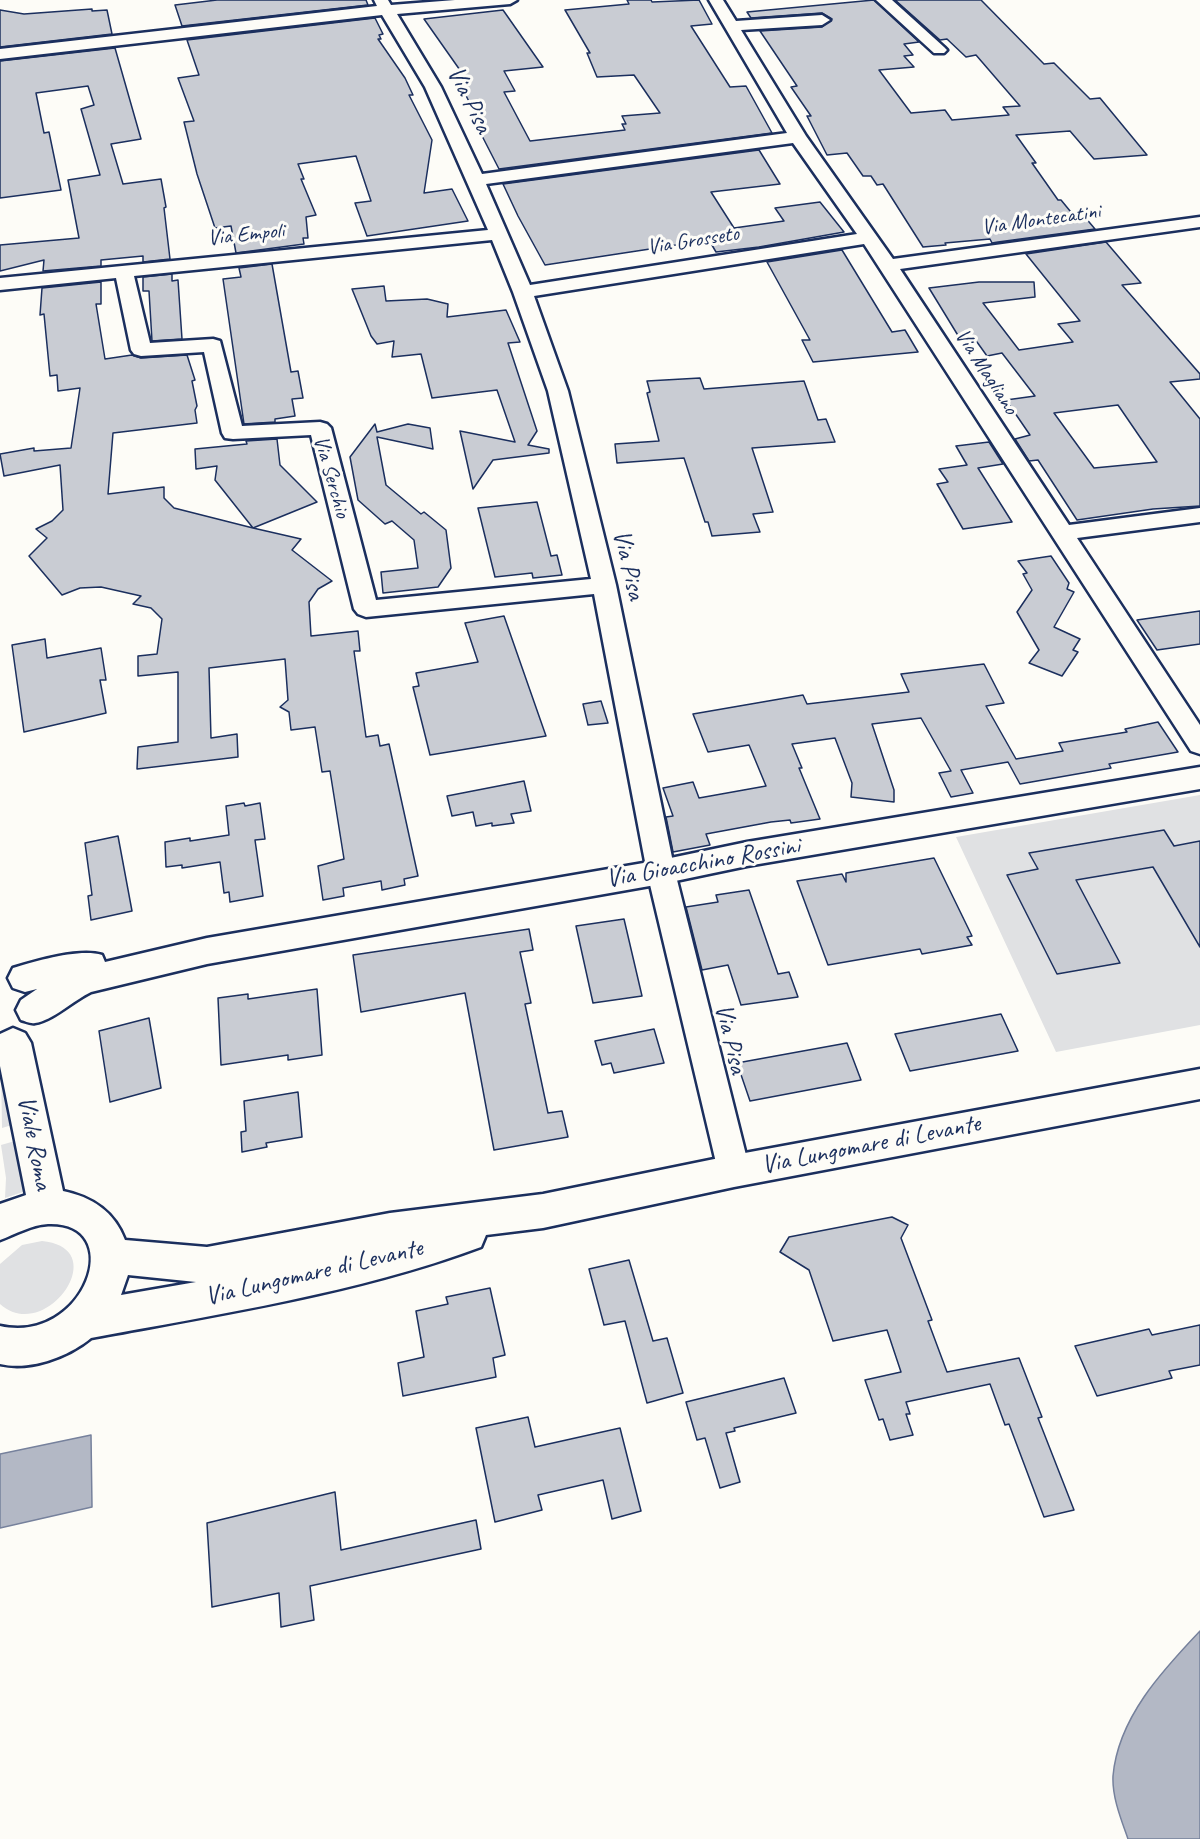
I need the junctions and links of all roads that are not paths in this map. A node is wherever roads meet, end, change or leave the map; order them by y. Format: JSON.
{"nodes":[{"id":1,"x":510,"y":0,"type":"edge"},
{"id":2,"x":716,"y":0,"type":"edge"},
{"id":3,"x":883,"y":0,"type":"edge"},
{"id":4,"x":384,"y":5,"type":"edge"},
{"id":5,"x":822,"y":20,"type":"dead end"},
{"id":6,"x":731,"y":26,"type":"junction"},
{"id":7,"x":939,"y":50,"type":"dead end"},
{"id":8,"x":0,"y":54,"type":"edge"},
{"id":9,"x":798,"y":138,"type":"junction"},
{"id":10,"x":476,"y":180,"type":"junction"},
{"id":11,"x":1200,"y":222,"type":"edge"},
{"id":12,"x":498,"y":234,"type":"junction"},
{"id":13,"x":870,"y":238,"type":"junction"},
{"id":14,"x":888,"y":265,"type":"junction"},
{"id":15,"x":124,"y":272,"type":"junction"},
{"id":16,"x":0,"y":284,"type":"edge"},
{"id":17,"x":523,"y":292,"type":"junction"},
{"id":18,"x":1200,"y":515,"type":"edge"},
{"id":19,"x":1062,"y":533,"type":"junction"},
{"id":20,"x":604,"y":585,"type":"junction"},
{"id":21,"x":1200,"y":745,"type":"edge"},
{"id":22,"x":1200,"y":778,"type":"edge"},
{"id":23,"x":661,"y":872,"type":"junction"},
{"id":24,"x":207,"y":951,"type":"junction"},
{"id":25,"x":12,"y":971,"type":"edge"},
{"id":26,"x":33,"y":1010,"type":"junction"},
{"id":27,"x":7,"y":1048,"type":"edge"},
{"id":28,"x":1200,"y":1084,"type":"edge"},
{"id":29,"x":734,"y":1171,"type":"junction"},
{"id":30,"x":46,"y":1207,"type":"junction"},
{"id":31,"x":543,"y":1211,"type":"junction"},
{"id":32,"x":0,"y":1222,"type":"edge"},
{"id":33,"x":111,"y":1256,"type":"junction"},
{"id":34,"x":81,"y":1322,"type":"junction"},
{"id":35,"x":0,"y":1345,"type":"edge"}],
"edges":[{"from":1,"to":4,"type":"street"},
{"from":2,"to":6,"type":"street","name":"Via Magliano"},
{"from":3,"to":7,"type":"street"},
{"from":4,"to":8,"type":"street"},
{"from":4,"to":10,"type":"street","name":"Via Pisa"},
{"from":5,"to":6,"type":"street"},
{"from":6,"to":9,"type":"street","name":"Via Magliano"},
{"from":9,"to":10,"type":"street"},
{"from":9,"to":13,"type":"street","name":"Via Magliano"},
{"from":10,"to":12,"type":"street","name":"Via Pisa"},
{"from":11,"to":14,"type":"street","name":"Via Montecatini"},
{"from":12,"to":15,"type":"street","name":"Via Empoli"},
{"from":12,"to":17,"type":"street","name":"Via Pisa"},
{"from":13,"to":14,"type":"street","name":"Via Magliano"},
{"from":13,"to":17,"type":"street","name":"Via Grosseto"},
{"from":14,"to":19,"type":"street","name":"Via Magliano"},
{"from":15,"to":16,"type":"street","name":"Via Empoli"},
{"from":15,"to":20,"type":"street","name":"Via Serchio"},
{"from":17,"to":20,"type":"street","name":"Via Pisa"},
{"from":18,"to":19,"type":"street"},
{"from":19,"to":21,"type":"street","name":"Via Magliano"},
{"from":20,"to":23,"type":"street","name":"Via Pisa"},
{"from":22,"to":23,"type":"main road","name":"Via Gioacchino Rossini"},
{"from":23,"to":24,"type":"main road","name":"Via Gioacchino Rossini"},
{"from":23,"to":29,"type":"street","name":"Via Pisa"},
{"from":24,"to":25,"type":"main road","name":"Via Gioacchino Rossini"},
{"from":24,"to":26,"type":"main road","name":"Via Gioacchino Rossini"},
{"from":25,"to":26,"type":"main road"},
{"from":26,"to":27,"type":"main road","name":"Viale Roma"},
{"from":27,"to":30,"type":"main road","name":"Viale Roma"},
{"from":28,"to":29,"type":"main road","name":"Via Lungomare di Levante"},
{"from":29,"to":31,"type":"main road","name":"Via Lungomare di Levante"},
{"from":30,"to":32,"type":"main road"},
{"from":30,"to":33,"type":"main road"},
{"from":31,"to":33,"type":"main road","name":"Via Lungomare di Levante"},
{"from":31,"to":34,"type":"main road","name":"Via Lungomare di Levante"},
{"from":33,"to":34,"type":"main road"},
{"from":34,"to":35,"type":"main road"}]}
